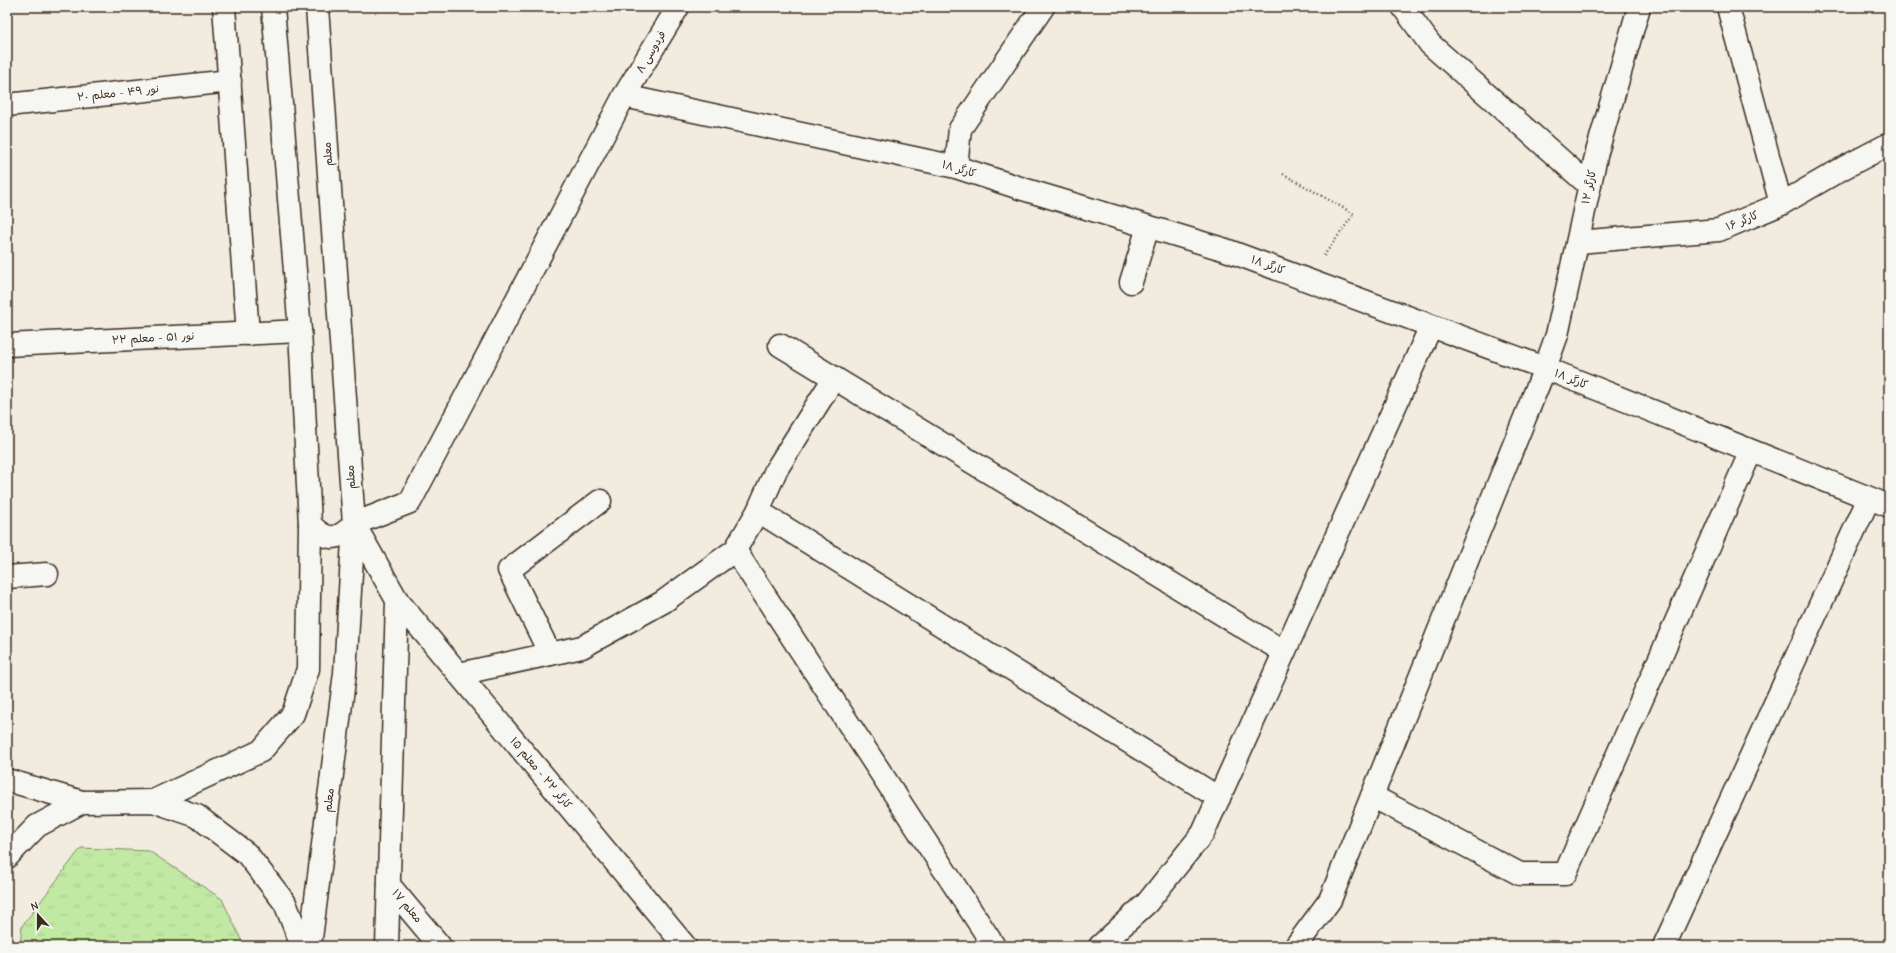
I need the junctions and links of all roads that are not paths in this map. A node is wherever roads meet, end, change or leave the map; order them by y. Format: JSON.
{"nodes":[{"id":1,"x":224,"y":7,"type":"edge"},
{"id":2,"x":273,"y":7,"type":"edge"},
{"id":3,"x":317,"y":7,"type":"edge"},
{"id":4,"x":678,"y":7,"type":"edge"},
{"id":5,"x":1043,"y":7,"type":"edge"},
{"id":6,"x":1403,"y":7,"type":"edge"},
{"id":7,"x":1728,"y":7,"type":"edge"},
{"id":8,"x":1640,"y":8,"type":"edge"},
{"id":9,"x":230,"y":81,"type":"junction"},
{"id":10,"x":624,"y":96,"type":"junction"},
{"id":11,"x":7,"y":105,"type":"edge"},
{"id":12,"x":1889,"y":144,"type":"edge"},
{"id":13,"x":956,"y":167,"type":"junction"},
{"id":14,"x":1590,"y":186,"type":"junction"},
{"id":15,"x":1781,"y":204,"type":"junction"},
{"id":16,"x":1148,"y":226,"type":"junction"},
{"id":17,"x":1578,"y":242,"type":"junction"},
{"id":18,"x":1131,"y":282,"type":"dead end"},
{"id":19,"x":1431,"y":326,"type":"junction"},
{"id":20,"x":300,"y":331,"type":"junction"},
{"id":21,"x":248,"y":334,"type":"junction"},
{"id":22,"x":7,"y":345,"type":"edge"},
{"id":23,"x":780,"y":345,"type":"dead end"},
{"id":24,"x":1545,"y":368,"type":"junction"},
{"id":25,"x":834,"y":378,"type":"junction"},
{"id":26,"x":1752,"y":451,"type":"junction"},
{"id":27,"x":1869,"y":498,"type":"junction"},
{"id":28,"x":600,"y":501,"type":"dead end"},
{"id":29,"x":1889,"y":506,"type":"edge"},
{"id":30,"x":758,"y":511,"type":"junction"},
{"id":31,"x":310,"y":524,"type":"junction"},
{"id":32,"x":354,"y":524,"type":"junction"},
{"id":33,"x":735,"y":550,"type":"junction"},
{"id":34,"x":47,"y":574,"type":"dead end"},
{"id":35,"x":7,"y":577,"type":"edge"},
{"id":36,"x":397,"y":600,"type":"junction"},
{"id":37,"x":1284,"y":652,"type":"junction"},
{"id":38,"x":550,"y":654,"type":"junction"},
{"id":39,"x":459,"y":674,"type":"junction"},
{"id":40,"x":7,"y":780,"type":"edge"},
{"id":41,"x":1372,"y":796,"type":"junction"},
{"id":42,"x":1219,"y":798,"type":"junction"},
{"id":43,"x":153,"y":801,"type":"junction"},
{"id":44,"x":82,"y":802,"type":"junction"},
{"id":45,"x":7,"y":857,"type":"edge"},
{"id":46,"x":389,"y":885,"type":"junction"},
{"id":47,"x":302,"y":946,"type":"edge"},
{"id":48,"x":310,"y":946,"type":"edge"},
{"id":49,"x":387,"y":946,"type":"edge"},
{"id":50,"x":440,"y":946,"type":"edge"},
{"id":51,"x":685,"y":946,"type":"edge"},
{"id":52,"x":994,"y":946,"type":"edge"},
{"id":53,"x":1100,"y":946,"type":"edge"},
{"id":54,"x":1296,"y":946,"type":"edge"},
{"id":55,"x":1664,"y":946,"type":"edge"}],
"edges":[{"from":1,"to":9,"type":"street"},
{"from":2,"to":20,"type":"street"},
{"from":3,"to":32,"type":"street","name":"معلم"},
{"from":4,"to":10,"type":"street","name":"فردوسی ۸"},
{"from":5,"to":13,"type":"street"},
{"from":6,"to":14,"type":"street"},
{"from":7,"to":15,"type":"street"},
{"from":8,"to":14,"type":"street","name":"کارگر ۱۲"},
{"from":9,"to":11,"type":"street","name":"نور ۴۹ - معلم ۲۰"},
{"from":9,"to":21,"type":"street"},
{"from":10,"to":13,"type":"street","name":"کارگر ۱۸"},
{"from":10,"to":32,"type":"street","name":"فردوسی ۸"},
{"from":12,"to":15,"type":"street","name":"کارگر ۱۶"},
{"from":13,"to":16,"type":"street","name":"کارگر ۱۸"},
{"from":14,"to":17,"type":"street","name":"کارگر ۱۲"},
{"from":15,"to":17,"type":"street","name":"کارگر ۱۶"},
{"from":16,"to":18,"type":"street"},
{"from":16,"to":19,"type":"street","name":"کارگر ۱۸"},
{"from":17,"to":24,"type":"street","name":"کارگر ۱۲"},
{"from":19,"to":24,"type":"street","name":"کارگر ۱۸"},
{"from":19,"to":37,"type":"street"},
{"from":20,"to":21,"type":"street","name":"نور ۵۱ - معلم ۲۲"},
{"from":20,"to":31,"type":"street"},
{"from":21,"to":22,"type":"street","name":"نور ۵۱ - معلم ۲۲"},
{"from":23,"to":25,"type":"street"},
{"from":24,"to":26,"type":"street","name":"کارگر ۱۸"},
{"from":24,"to":41,"type":"street","name":"کارگر ۱۲"},
{"from":25,"to":30,"type":"street"},
{"from":25,"to":37,"type":"street"},
{"from":26,"to":27,"type":"street","name":"کارگر ۱۸"},
{"from":26,"to":41,"type":"street"},
{"from":27,"to":29,"type":"street","name":"کارگر ۱۸"},
{"from":27,"to":55,"type":"street"},
{"from":28,"to":38,"type":"street"},
{"from":30,"to":33,"type":"street"},
{"from":30,"to":42,"type":"street"},
{"from":31,"to":32,"type":"street","name":"فردوسی ۸"},
{"from":31,"to":43,"type":"street"},
{"from":32,"to":36,"type":"street","name":"کارگر ۲۲ - معلم ۱۵"},
{"from":32,"to":48,"type":"street","name":"معلم"},
{"from":33,"to":38,"type":"street"},
{"from":33,"to":52,"type":"street"},
{"from":34,"to":35,"type":"street"},
{"from":36,"to":39,"type":"street","name":"کارگر ۲۲ - معلم ۱۵"},
{"from":36,"to":46,"type":"street"},
{"from":37,"to":42,"type":"street"},
{"from":38,"to":39,"type":"street"},
{"from":39,"to":51,"type":"street","name":"کارگر ۲۲ - معلم ۱۵"},
{"from":40,"to":44,"type":"street"},
{"from":41,"to":54,"type":"street","name":"کارگر ۱۲"},
{"from":42,"to":53,"type":"street"},
{"from":43,"to":44,"type":"street"},
{"from":43,"to":47,"type":"street"},
{"from":44,"to":45,"type":"street"},
{"from":46,"to":49,"type":"street"},
{"from":46,"to":50,"type":"street","name":"معلم ۱۷"}]}
